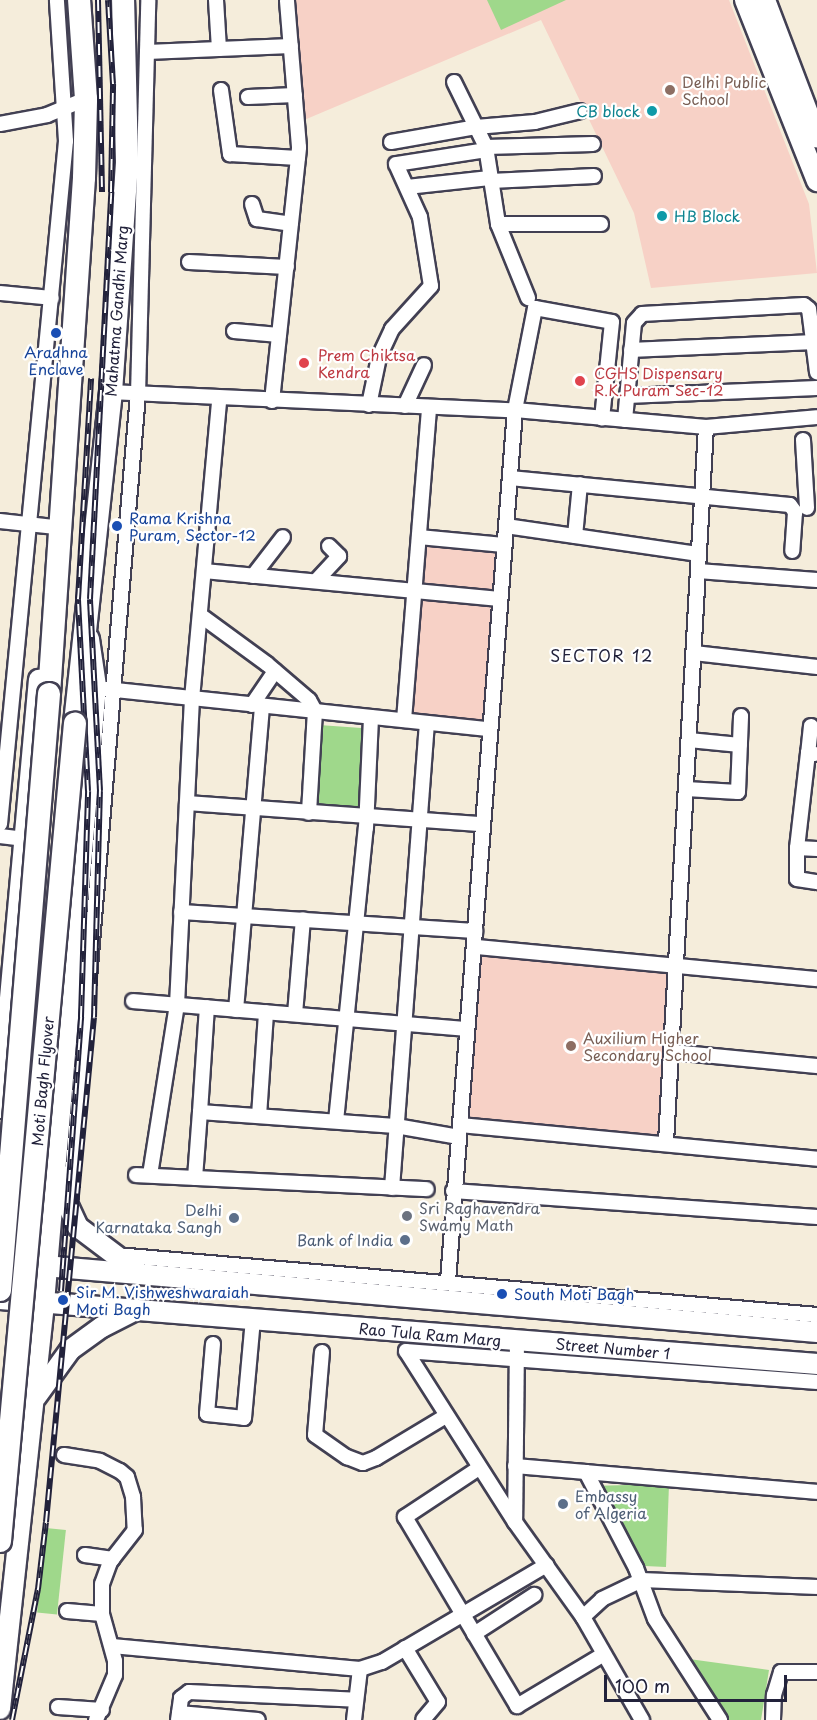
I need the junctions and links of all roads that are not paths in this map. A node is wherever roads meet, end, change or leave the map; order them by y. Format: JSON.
{"nodes":[{"id":1,"x":57,"y":0,"type":"edge"},
{"id":2,"x":79,"y":0,"type":"edge"},
{"id":3,"x":123,"y":0,"type":"edge"},
{"id":4,"x":148,"y":0,"type":"edge"},
{"id":5,"x":216,"y":0,"type":"edge"},
{"id":6,"x":287,"y":0,"type":"edge"},
{"id":7,"x":745,"y":0,"type":"edge"},
{"id":8,"x":765,"y":0,"type":"edge"},
{"id":9,"x":291,"y":46,"type":"junction"},
{"id":10,"x":219,"y":49,"type":"junction"},
{"id":11,"x":147,"y":52,"type":"junction"},
{"id":12,"x":454,"y":82,"type":"dead end"},
{"id":13,"x":221,"y":90,"type":"dead end"},
{"id":14,"x":295,"y":95,"type":"junction"},
{"id":15,"x":248,"y":97,"type":"dead end"},
{"id":16,"x":75,"y":102,"type":"junction"},
{"id":17,"x":580,"y":111,"type":"dead end"},
{"id":18,"x":0,"y":124,"type":"edge"},
{"id":19,"x":476,"y":126,"type":"junction"},
{"id":20,"x":817,"y":137,"type":"edge"},
{"id":21,"x":391,"y":142,"type":"dead end"},
{"id":22,"x":593,"y":144,"type":"dead end"},
{"id":23,"x":486,"y":149,"type":"junction"},
{"id":24,"x":298,"y":158,"type":"junction"},
{"id":25,"x":594,"y":176,"type":"dead end"},
{"id":26,"x":491,"y":180,"type":"junction"},
{"id":27,"x":817,"y":181,"type":"edge"},
{"id":28,"x":406,"y":187,"type":"junction"},
{"id":29,"x":252,"y":204,"type":"dead end"},
{"id":30,"x":291,"y":224,"type":"junction"},
{"id":31,"x":498,"y":224,"type":"junction"},
{"id":32,"x":601,"y":224,"type":"dead end"},
{"id":33,"x":189,"y":262,"type":"dead end"},
{"id":34,"x":287,"y":267,"type":"junction"},
{"id":35,"x":0,"y":292,"type":"edge"},
{"id":36,"x":528,"y":297,"type":"dead end"},
{"id":37,"x":52,"y":298,"type":"junction"},
{"id":38,"x":234,"y":331,"type":"dead end"},
{"id":39,"x":279,"y":335,"type":"junction"},
{"id":40,"x":814,"y":342,"type":"junction"},
{"id":41,"x":631,"y":350,"type":"junction"},
{"id":42,"x":424,"y":365,"type":"dead end"},
{"id":43,"x":817,"y":372,"type":"edge"},
{"id":44,"x":817,"y":388,"type":"edge"},
{"id":45,"x":111,"y":392,"type":"junction"},
{"id":46,"x":138,"y":395,"type":"junction"},
{"id":47,"x":627,"y":396,"type":"junction"},
{"id":48,"x":219,"y":400,"type":"junction"},
{"id":49,"x":272,"y":401,"type":"junction"},
{"id":50,"x":369,"y":405,"type":"junction"},
{"id":51,"x":405,"y":406,"type":"junction"},
{"id":52,"x":429,"y":407,"type":"junction"},
{"id":53,"x":515,"y":410,"type":"junction"},
{"id":54,"x":817,"y":417,"type":"edge"},
{"id":55,"x":602,"y":418,"type":"junction"},
{"id":56,"x":625,"y":420,"type":"junction"},
{"id":57,"x":706,"y":427,"type":"junction"},
{"id":58,"x":803,"y":440,"type":"dead end"},
{"id":59,"x":510,"y":478,"type":"junction"},
{"id":60,"x":580,"y":484,"type":"junction"},
{"id":61,"x":700,"y":495,"type":"junction"},
{"id":62,"x":806,"y":508,"type":"edge"},
{"id":63,"x":0,"y":521,"type":"edge"},
{"id":64,"x":32,"y":526,"type":"junction"},
{"id":65,"x":506,"y":526,"type":"junction"},
{"id":66,"x":63,"y":528,"type":"junction"},
{"id":67,"x":575,"y":536,"type":"junction"},
{"id":68,"x":283,"y":537,"type":"dead end"},
{"id":69,"x":418,"y":537,"type":"junction"},
{"id":70,"x":504,"y":545,"type":"junction"},
{"id":71,"x":329,"y":546,"type":"dead end"},
{"id":72,"x":792,"y":551,"type":"dead end"},
{"id":73,"x":699,"y":554,"type":"junction"},
{"id":74,"x":204,"y":571,"type":"junction"},
{"id":75,"x":698,"y":571,"type":"junction"},
{"id":76,"x":253,"y":576,"type":"junction"},
{"id":77,"x":817,"y":580,"type":"edge"},
{"id":78,"x":316,"y":582,"type":"junction"},
{"id":79,"x":414,"y":591,"type":"junction"},
{"id":80,"x":500,"y":598,"type":"junction"},
{"id":81,"x":200,"y":615,"type":"junction"},
{"id":82,"x":56,"y":616,"type":"junction"},
{"id":83,"x":86,"y":622,"type":"junction"},
{"id":84,"x":694,"y":653,"type":"junction"},
{"id":85,"x":817,"y":667,"type":"edge"},
{"id":86,"x":275,"y":671,"type":"junction"},
{"id":87,"x":104,"y":688,"type":"junction"},
{"id":88,"x":192,"y":699,"type":"junction"},
{"id":89,"x":257,"y":705,"type":"junction"},
{"id":90,"x":315,"y":711,"type":"junction"},
{"id":91,"x":741,"y":716,"type":"dead end"},
{"id":92,"x":371,"y":717,"type":"junction"},
{"id":93,"x":404,"y":720,"type":"junction"},
{"id":94,"x":427,"y":723,"type":"junction"},
{"id":95,"x":811,"y":726,"type":"dead end"},
{"id":96,"x":488,"y":729,"type":"junction"},
{"id":97,"x":689,"y":741,"type":"junction"},
{"id":98,"x":740,"y":745,"type":"junction"},
{"id":99,"x":813,"y":753,"type":"edge"},
{"id":100,"x":687,"y":789,"type":"junction"},
{"id":101,"x":187,"y":803,"type":"junction"},
{"id":102,"x":254,"y":808,"type":"junction"},
{"id":103,"x":309,"y":813,"type":"junction"},
{"id":104,"x":366,"y":818,"type":"junction"},
{"id":105,"x":420,"y":821,"type":"junction"},
{"id":106,"x":0,"y":824,"type":"edge"},
{"id":107,"x":482,"y":824,"type":"junction"},
{"id":108,"x":0,"y":836,"type":"edge"},
{"id":109,"x":25,"y":838,"type":"junction"},
{"id":110,"x":797,"y":848,"type":"junction"},
{"id":111,"x":817,"y":849,"type":"edge"},
{"id":112,"x":817,"y":882,"type":"edge"},
{"id":113,"x":181,"y":912,"type":"junction"},
{"id":114,"x":244,"y":916,"type":"junction"},
{"id":115,"x":303,"y":919,"type":"junction"},
{"id":116,"x":356,"y":922,"type":"junction"},
{"id":117,"x":412,"y":925,"type":"junction"},
{"id":118,"x":475,"y":931,"type":"junction"},
{"id":119,"x":476,"y":947,"type":"junction"},
{"id":120,"x":677,"y":967,"type":"junction"},
{"id":121,"x":817,"y":979,"type":"edge"},
{"id":122,"x":78,"y":997,"type":"junction"},
{"id":123,"x":133,"y":1001,"type":"dead end"},
{"id":124,"x":177,"y":1005,"type":"junction"},
{"id":125,"x":207,"y":1007,"type":"junction"},
{"id":126,"x":236,"y":1010,"type":"junction"},
{"id":127,"x":266,"y":1012,"type":"junction"},
{"id":128,"x":295,"y":1014,"type":"junction"},
{"id":129,"x":346,"y":1019,"type":"junction"},
{"id":130,"x":404,"y":1024,"type":"junction"},
{"id":131,"x":467,"y":1029,"type":"junction"},
{"id":132,"x":672,"y":1052,"type":"junction"},
{"id":133,"x":817,"y":1066,"type":"edge"},
{"id":134,"x":1,"y":1072,"type":"edge"},
{"id":135,"x":0,"y":1108,"type":"edge"},
{"id":136,"x":200,"y":1112,"type":"junction"},
{"id":137,"x":258,"y":1116,"type":"junction"},
{"id":138,"x":336,"y":1121,"type":"junction"},
{"id":139,"x":396,"y":1126,"type":"junction"},
{"id":140,"x":459,"y":1131,"type":"junction"},
{"id":141,"x":0,"y":1140,"type":"edge"},
{"id":142,"x":666,"y":1142,"type":"junction"},
{"id":143,"x":55,"y":1153,"type":"junction"},
{"id":144,"x":817,"y":1159,"type":"edge"},
{"id":145,"x":195,"y":1178,"type":"junction"},
{"id":146,"x":392,"y":1188,"type":"junction"},
{"id":147,"x":427,"y":1189,"type":"dead end"},
{"id":148,"x":453,"y":1191,"type":"junction"},
{"id":149,"x":69,"y":1212,"type":"junction"},
{"id":150,"x":817,"y":1216,"type":"edge"},
{"id":151,"x":114,"y":1255,"type":"junction"},
{"id":152,"x":0,"y":1265,"type":"edge"},
{"id":153,"x":46,"y":1265,"type":"junction"},
{"id":154,"x":139,"y":1273,"type":"junction"},
{"id":155,"x":448,"y":1281,"type":"junction"},
{"id":156,"x":0,"y":1290,"type":"edge"},
{"id":157,"x":0,"y":1299,"type":"edge"},
{"id":158,"x":44,"y":1303,"type":"junction"},
{"id":159,"x":136,"y":1310,"type":"junction"},
{"id":160,"x":817,"y":1315,"type":"edge"},
{"id":161,"x":253,"y":1320,"type":"junction"},
{"id":162,"x":817,"y":1332,"type":"edge"},
{"id":163,"x":213,"y":1344,"type":"dead end"},
{"id":164,"x":517,"y":1349,"type":"junction"},
{"id":165,"x":322,"y":1352,"type":"dead end"},
{"id":166,"x":817,"y":1364,"type":"edge"},
{"id":167,"x":817,"y":1382,"type":"edge"},
{"id":168,"x":35,"y":1398,"type":"junction"},
{"id":169,"x":446,"y":1416,"type":"junction"},
{"id":170,"x":0,"y":1427,"type":"edge"},
{"id":171,"x":64,"y":1455,"type":"dead end"},
{"id":172,"x":27,"y":1458,"type":"junction"},
{"id":173,"x":515,"y":1466,"type":"junction"},
{"id":174,"x":479,"y":1468,"type":"junction"},
{"id":175,"x":586,"y":1472,"type":"junction"},
{"id":176,"x":817,"y":1492,"type":"edge"},
{"id":177,"x":515,"y":1522,"type":"junction"},
{"id":178,"x":0,"y":1541,"type":"edge"},
{"id":179,"x":85,"y":1555,"type":"dead end"},
{"id":180,"x":113,"y":1559,"type":"junction"},
{"id":181,"x":547,"y":1565,"type":"junction"},
{"id":182,"x":639,"y":1581,"type":"junction"},
{"id":183,"x":817,"y":1587,"type":"edge"},
{"id":184,"x":534,"y":1595,"type":"dead end"},
{"id":185,"x":67,"y":1611,"type":"dead end"},
{"id":186,"x":102,"y":1614,"type":"junction"},
{"id":187,"x":463,"y":1614,"type":"junction"},
{"id":188,"x":583,"y":1617,"type":"junction"},
{"id":189,"x":474,"y":1634,"type":"junction"},
{"id":190,"x":112,"y":1646,"type":"junction"},
{"id":191,"x":405,"y":1648,"type":"junction"},
{"id":192,"x":604,"y":1654,"type":"junction"},
{"id":193,"x":360,"y":1669,"type":"junction"},
{"id":194,"x":817,"y":1672,"type":"edge"},
{"id":195,"x":356,"y":1700,"type":"junction"},
{"id":196,"x":58,"y":1707,"type":"dead end"},
{"id":197,"x":0,"y":1709,"type":"edge"},
{"id":198,"x":99,"y":1715,"type":"edge"},
{"id":199,"x":179,"y":1717,"type":"edge"},
{"id":200,"x":638,"y":1718,"type":"edge"},
{"id":201,"x":258,"y":1720,"type":"edge"},
{"id":202,"x":354,"y":1720,"type":"edge"},
{"id":203,"x":423,"y":1720,"type":"edge"},
{"id":204,"x":720,"y":1720,"type":"edge"},
{"id":205,"x":773,"y":1720,"type":"edge"}],
"edges":[{"from":1,"to":16,"type":"street"},
{"from":2,"to":16,"type":"main road"},
{"from":3,"to":45,"type":"main road","name":"Mahatma Gandhi Marg"},
{"from":4,"to":11,"type":"street"},
{"from":5,"to":10,"type":"street"},
{"from":6,"to":9,"type":"street"},
{"from":7,"to":27,"type":"street"},
{"from":8,"to":20,"type":"street"},
{"from":9,"to":10,"type":"street"},
{"from":9,"to":14,"type":"street"},
{"from":10,"to":11,"type":"street"},
{"from":11,"to":46,"type":"street"},
{"from":12,"to":19,"type":"street"},
{"from":13,"to":24,"type":"street"},
{"from":14,"to":15,"type":"street"},
{"from":14,"to":24,"type":"street"},
{"from":16,"to":18,"type":"street"},
{"from":16,"to":37,"type":"street"},
{"from":16,"to":66,"type":"main road"},
{"from":17,"to":19,"type":"street"},
{"from":19,"to":21,"type":"street"},
{"from":19,"to":23,"type":"street"},
{"from":22,"to":23,"type":"street"},
{"from":23,"to":26,"type":"street"},
{"from":23,"to":28,"type":"street"},
{"from":24,"to":30,"type":"street"},
{"from":25,"to":26,"type":"street"},
{"from":26,"to":28,"type":"street"},
{"from":26,"to":31,"type":"street"},
{"from":28,"to":50,"type":"street"},
{"from":29,"to":30,"type":"street"},
{"from":30,"to":34,"type":"street"},
{"from":31,"to":32,"type":"street"},
{"from":31,"to":36,"type":"street"},
{"from":33,"to":34,"type":"street"},
{"from":34,"to":39,"type":"street"},
{"from":35,"to":37,"type":"street"},
{"from":37,"to":64,"type":"street"},
{"from":38,"to":39,"type":"street"},
{"from":39,"to":49,"type":"street"},
{"from":40,"to":41,"type":"street"},
{"from":40,"to":41,"type":"street"},
{"from":40,"to":43,"type":"street"},
{"from":41,"to":47,"type":"street"},
{"from":42,"to":51,"type":"street"},
{"from":44,"to":47,"type":"street"},
{"from":45,"to":46,"type":"street"},
{"from":45,"to":83,"type":"main road","name":"Mahatma Gandhi Marg"},
{"from":46,"to":48,"type":"street"},
{"from":46,"to":87,"type":"street"},
{"from":47,"to":56,"type":"street"},
{"from":48,"to":49,"type":"street"},
{"from":48,"to":74,"type":"street"},
{"from":49,"to":50,"type":"street"},
{"from":50,"to":51,"type":"street"},
{"from":51,"to":52,"type":"street"},
{"from":52,"to":53,"type":"street"},
{"from":52,"to":69,"type":"street"},
{"from":53,"to":55,"type":"street"},
{"from":53,"to":55,"type":"street"},
{"from":53,"to":59,"type":"street"},
{"from":54,"to":57,"type":"street"},
{"from":55,"to":56,"type":"street"},
{"from":56,"to":57,"type":"street"},
{"from":57,"to":61,"type":"street"},
{"from":58,"to":62,"type":"street"},
{"from":59,"to":60,"type":"street"},
{"from":59,"to":65,"type":"street"},
{"from":60,"to":61,"type":"street"},
{"from":60,"to":67,"type":"street"},
{"from":61,"to":62,"type":"street"},
{"from":61,"to":73,"type":"street"},
{"from":62,"to":72,"type":"street"},
{"from":63,"to":64,"type":"street"},
{"from":64,"to":66,"type":"street"},
{"from":64,"to":106,"type":"street"},
{"from":65,"to":67,"type":"street"},
{"from":65,"to":70,"type":"street"},
{"from":66,"to":82,"type":"main road"},
{"from":67,"to":73,"type":"street"},
{"from":68,"to":76,"type":"street"},
{"from":69,"to":70,"type":"street"},
{"from":69,"to":79,"type":"street"},
{"from":70,"to":80,"type":"street"},
{"from":71,"to":78,"type":"street"},
{"from":73,"to":75,"type":"street"},
{"from":74,"to":76,"type":"street"},
{"from":74,"to":81,"type":"street"},
{"from":75,"to":77,"type":"street"},
{"from":75,"to":84,"type":"street"},
{"from":76,"to":78,"type":"street"},
{"from":78,"to":79,"type":"street"},
{"from":79,"to":80,"type":"street"},
{"from":79,"to":93,"type":"street"},
{"from":80,"to":96,"type":"street"},
{"from":81,"to":86,"type":"street"},
{"from":81,"to":88,"type":"street"},
{"from":82,"to":109,"type":"street"},
{"from":82,"to":156,"type":"main road","name":"Moti Bagh Flyover","bridge":true},
{"from":83,"to":87,"type":"street"},
{"from":83,"to":178,"type":"main road","name":"Moti Bagh Flyover","bridge":true},
{"from":84,"to":85,"type":"street"},
{"from":84,"to":97,"type":"street"},
{"from":86,"to":89,"type":"street"},
{"from":86,"to":90,"type":"street"},
{"from":87,"to":88,"type":"street"},
{"from":87,"to":122,"type":"street"},
{"from":88,"to":89,"type":"street"},
{"from":88,"to":101,"type":"street"},
{"from":89,"to":90,"type":"street"},
{"from":89,"to":102,"type":"street"},
{"from":90,"to":92,"type":"street"},
{"from":90,"to":103,"type":"street"},
{"from":91,"to":98,"type":"street"},
{"from":92,"to":93,"type":"street"},
{"from":92,"to":104,"type":"street"},
{"from":93,"to":94,"type":"street"},
{"from":94,"to":96,"type":"street"},
{"from":94,"to":105,"type":"street"},
{"from":95,"to":99,"type":"street"},
{"from":96,"to":107,"type":"street"},
{"from":97,"to":98,"type":"street"},
{"from":97,"to":100,"type":"street"},
{"from":98,"to":100,"type":"street"},
{"from":99,"to":110,"type":"street"},
{"from":100,"to":120,"type":"street"},
{"from":101,"to":102,"type":"street"},
{"from":101,"to":113,"type":"street"},
{"from":102,"to":103,"type":"street"},
{"from":102,"to":114,"type":"street"},
{"from":103,"to":104,"type":"street"},
{"from":104,"to":105,"type":"street"},
{"from":104,"to":116,"type":"street"},
{"from":105,"to":107,"type":"street"},
{"from":105,"to":117,"type":"street"},
{"from":107,"to":118,"type":"street"},
{"from":108,"to":109,"type":"street"},
{"from":109,"to":134,"type":"street"},
{"from":110,"to":111,"type":"street"},
{"from":110,"to":112,"type":"street"},
{"from":113,"to":114,"type":"street"},
{"from":113,"to":124,"type":"street"},
{"from":114,"to":115,"type":"street"},
{"from":114,"to":126,"type":"street"},
{"from":115,"to":116,"type":"street"},
{"from":115,"to":128,"type":"street"},
{"from":116,"to":117,"type":"street"},
{"from":116,"to":129,"type":"street"},
{"from":117,"to":118,"type":"street"},
{"from":117,"to":130,"type":"street"},
{"from":118,"to":119,"type":"street"},
{"from":119,"to":120,"type":"street"},
{"from":119,"to":131,"type":"street"},
{"from":120,"to":121,"type":"street"},
{"from":120,"to":132,"type":"street"},
{"from":122,"to":143,"type":"street"},
{"from":122,"to":149,"type":"street"},
{"from":123,"to":124,"type":"street"},
{"from":124,"to":125,"type":"street"},
{"from":124,"to":145,"type":"street"},
{"from":125,"to":126,"type":"street"},
{"from":125,"to":136,"type":"street"},
{"from":126,"to":127,"type":"street"},
{"from":127,"to":128,"type":"street"},
{"from":127,"to":137,"type":"street"},
{"from":128,"to":129,"type":"street"},
{"from":129,"to":130,"type":"street"},
{"from":129,"to":138,"type":"street"},
{"from":130,"to":131,"type":"street"},
{"from":130,"to":139,"type":"street"},
{"from":131,"to":140,"type":"street"},
{"from":132,"to":133,"type":"street"},
{"from":132,"to":142,"type":"street"},
{"from":134,"to":135,"type":"street"},
{"from":136,"to":137,"type":"street"},
{"from":136,"to":145,"type":"street"},
{"from":137,"to":138,"type":"street"},
{"from":138,"to":139,"type":"street"},
{"from":139,"to":140,"type":"street"},
{"from":139,"to":146,"type":"street"},
{"from":140,"to":142,"type":"street"},
{"from":140,"to":148,"type":"street"},
{"from":141,"to":143,"type":"street"},
{"from":142,"to":144,"type":"street"},
{"from":143,"to":149,"type":"street"},
{"from":143,"to":153,"type":"street"},
{"from":145,"to":146,"type":"street"},
{"from":146,"to":147,"type":"street"},
{"from":148,"to":150,"type":"street"},
{"from":148,"to":155,"type":"street"},
{"from":149,"to":151,"type":"street"},
{"from":151,"to":154,"type":"street"},
{"from":151,"to":155,"type":"street"},
{"from":152,"to":153,"type":"street"},
{"from":153,"to":154,"type":"street"},
{"from":153,"to":158,"type":"street"},
{"from":154,"to":162,"type":"street"},
{"from":155,"to":160,"type":"street"},
{"from":157,"to":158,"type":"street","name":"Rao Tula Ram Marg"},
{"from":158,"to":159,"type":"street","name":"Rao Tula Ram Marg"},
{"from":158,"to":168,"type":"street"},
{"from":159,"to":161,"type":"street","name":"Rao Tula Ram Marg"},
{"from":159,"to":168,"type":"street"},
{"from":161,"to":163,"type":"street"},
{"from":161,"to":164,"type":"street","name":"Rao Tula Ram Marg"},
{"from":164,"to":166,"type":"street","name":"Rao Tula Ram Marg"},
{"from":164,"to":167,"type":"street","name":"Street Number 1"},
{"from":164,"to":169,"type":"street","name":"Street Number 1"},
{"from":164,"to":173,"type":"street"},
{"from":165,"to":169,"type":"street"},
{"from":168,"to":172,"type":"street"},
{"from":169,"to":174,"type":"street"},
{"from":170,"to":172,"type":"street"},
{"from":171,"to":180,"type":"street"},
{"from":172,"to":197,"type":"street"},
{"from":173,"to":175,"type":"street"},
{"from":173,"to":177,"type":"street"},
{"from":174,"to":177,"type":"street"},
{"from":174,"to":187,"type":"street"},
{"from":175,"to":176,"type":"street"},
{"from":175,"to":182,"type":"street"},
{"from":177,"to":181,"type":"street"},
{"from":179,"to":180,"type":"street"},
{"from":180,"to":186,"type":"street"},
{"from":181,"to":187,"type":"street"},
{"from":181,"to":188,"type":"street"},
{"from":182,"to":183,"type":"street"},
{"from":182,"to":188,"type":"street"},
{"from":182,"to":204,"type":"street"},
{"from":184,"to":189,"type":"street"},
{"from":185,"to":186,"type":"street"},
{"from":186,"to":190,"type":"street"},
{"from":187,"to":189,"type":"street"},
{"from":187,"to":191,"type":"street"},
{"from":188,"to":192,"type":"street"},
{"from":189,"to":192,"type":"street"},
{"from":190,"to":193,"type":"street"},
{"from":190,"to":198,"type":"street"},
{"from":191,"to":193,"type":"street"},
{"from":191,"to":203,"type":"street"},
{"from":192,"to":200,"type":"street"},
{"from":193,"to":195,"type":"street"},
{"from":194,"to":205,"type":"street"},
{"from":195,"to":199,"type":"street"},
{"from":195,"to":202,"type":"street"},
{"from":196,"to":198,"type":"street"},
{"from":199,"to":201,"type":"street"}]}
